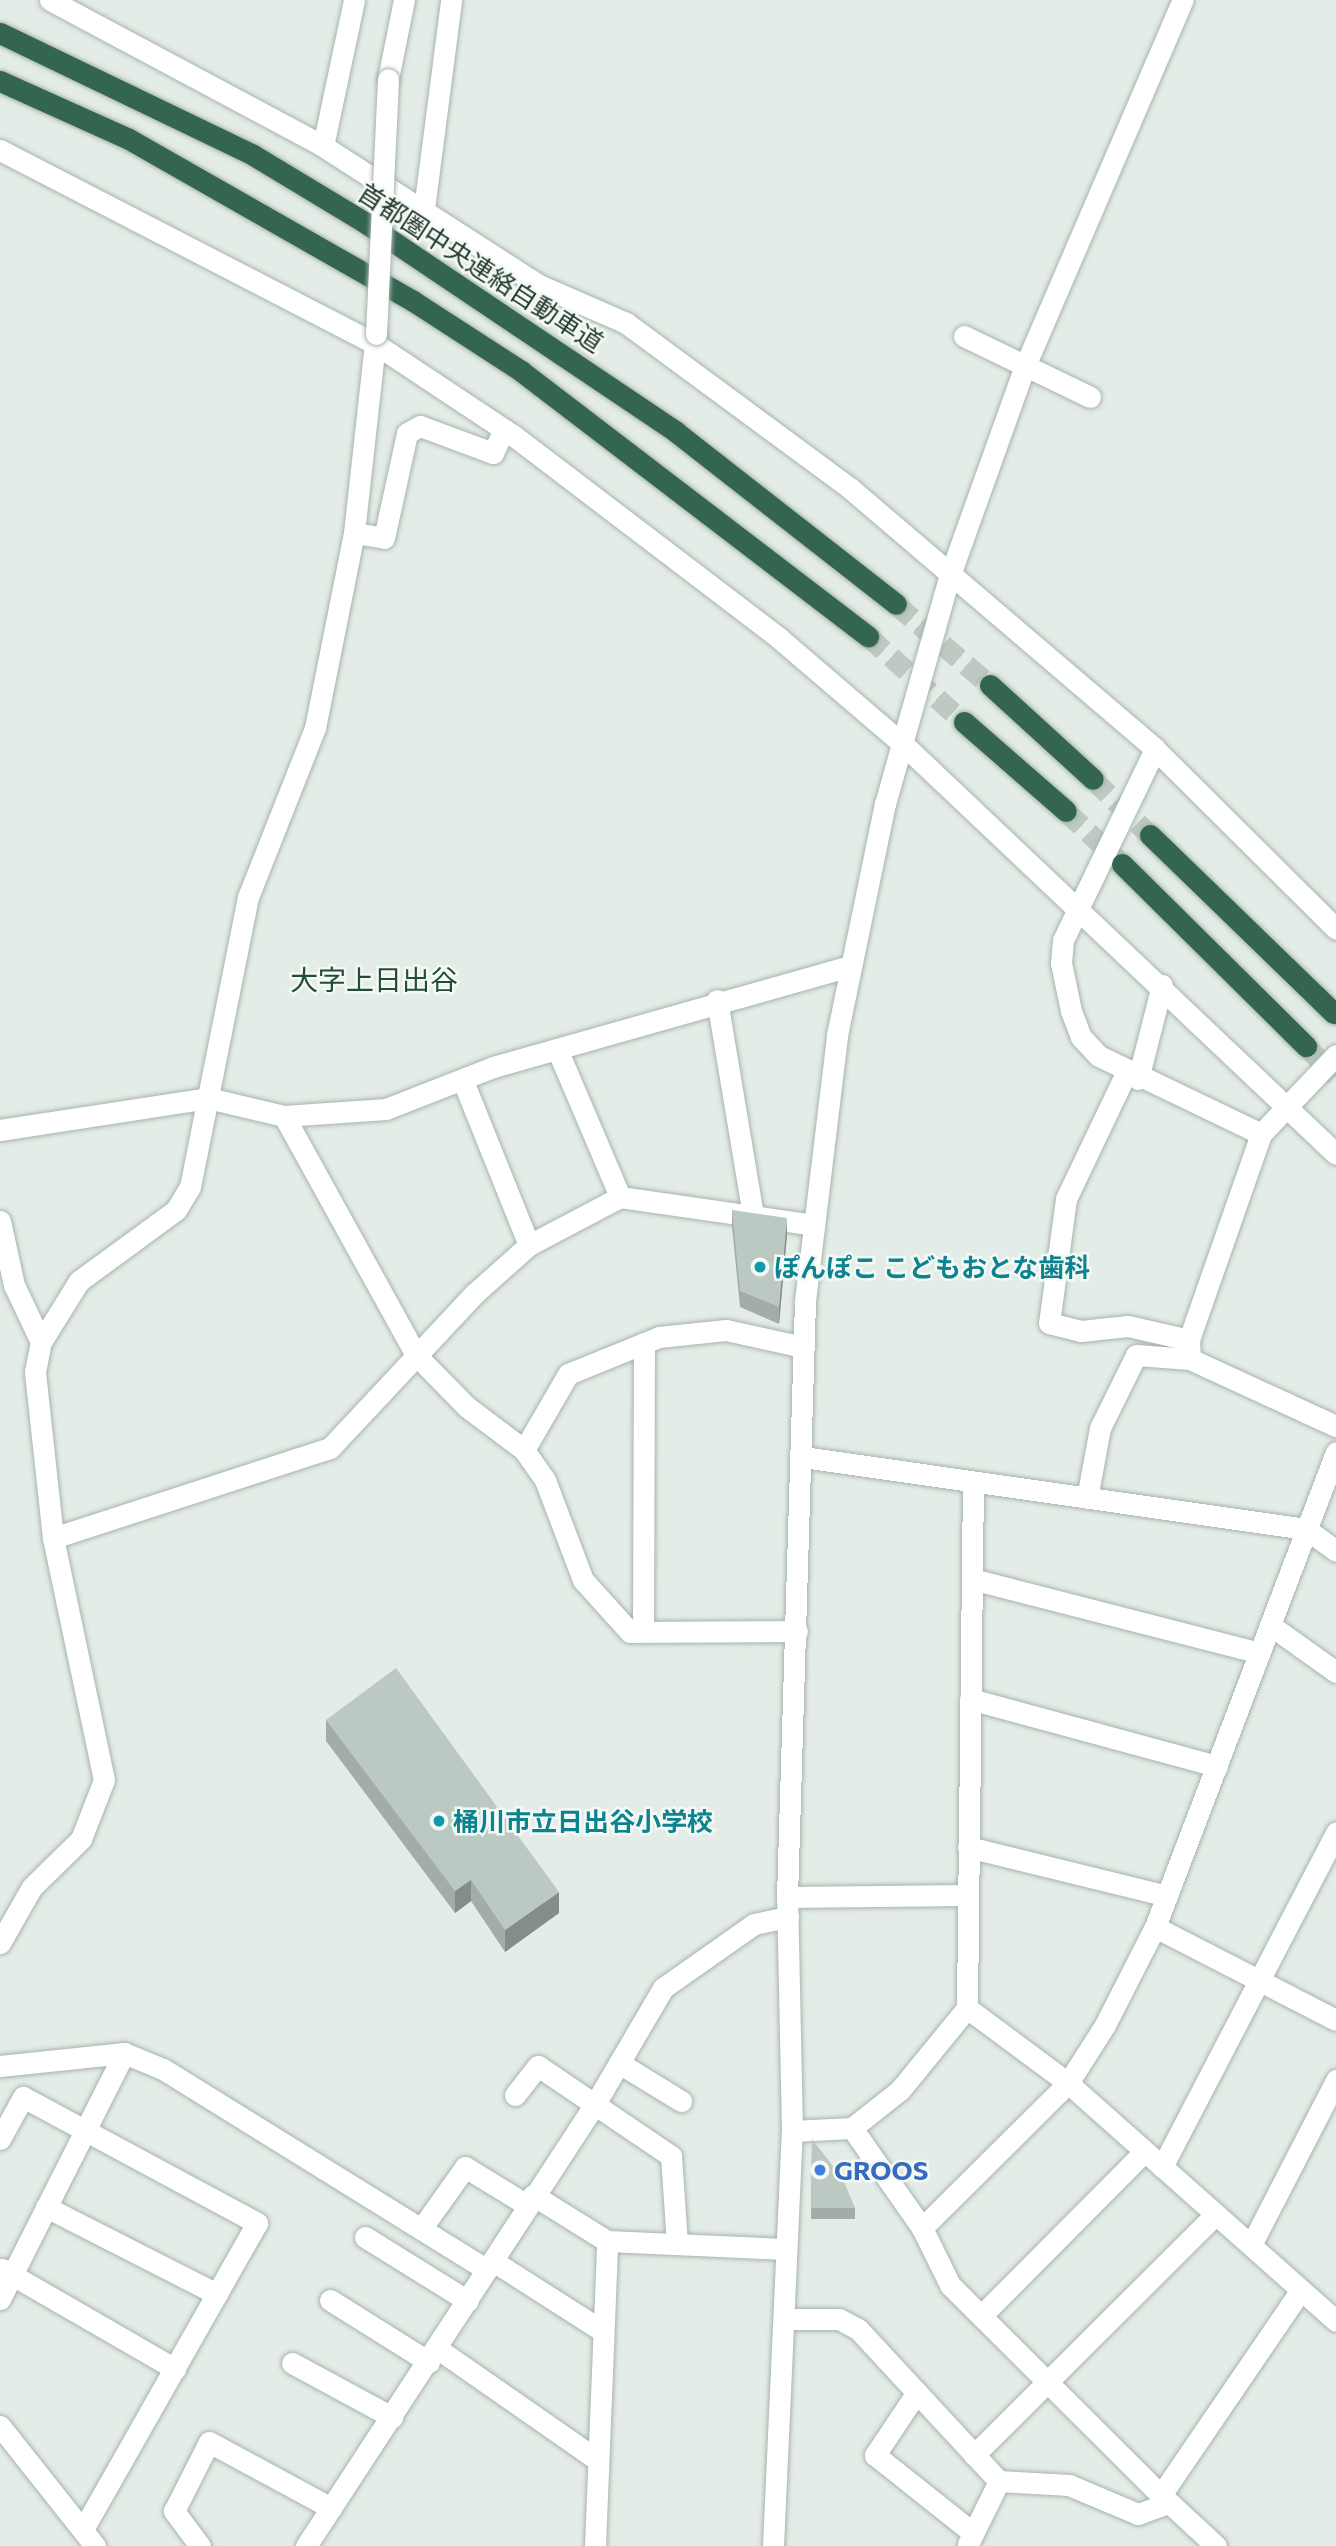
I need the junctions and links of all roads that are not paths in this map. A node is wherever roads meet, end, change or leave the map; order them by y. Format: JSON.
{"nodes":[{"id":1,"x":50,"y":0,"type":"edge"},
{"id":2,"x":354,"y":0,"type":"edge"},
{"id":3,"x":404,"y":0,"type":"edge"},
{"id":4,"x":451,"y":0,"type":"edge"},
{"id":5,"x":1184,"y":0,"type":"edge"},
{"id":6,"x":0,"y":33,"type":"edge"},
{"id":7,"x":6,"y":83,"type":"edge"},
{"id":8,"x":323,"y":146,"type":"junction"},
{"id":9,"x":0,"y":150,"type":"edge"},
{"id":10,"x":424,"y":209,"type":"junction"},
{"id":11,"x":964,"y":336,"type":"dead end"},
{"id":12,"x":375,"y":338,"type":"junction"},
{"id":13,"x":1025,"y":366,"type":"junction"},
{"id":14,"x":1090,"y":397,"type":"dead end"},
{"id":15,"x":504,"y":429,"type":"junction"},
{"id":16,"x":354,"y":533,"type":"junction"},
{"id":17,"x":950,"y":575,"type":"junction"},
{"id":18,"x":896,"y":604,"type":"tunnel mouth"},
{"id":19,"x":868,"y":636,"type":"tunnel mouth"},
{"id":20,"x":990,"y":685,"type":"tunnel mouth"},
{"id":21,"x":964,"y":722,"type":"tunnel mouth"},
{"id":22,"x":905,"y":746,"type":"junction"},
{"id":23,"x":1155,"y":749,"type":"junction"},
{"id":24,"x":1093,"y":779,"type":"tunnel mouth"},
{"id":25,"x":1066,"y":811,"type":"tunnel mouth"},
{"id":26,"x":1150,"y":835,"type":"tunnel mouth"},
{"id":27,"x":1122,"y":864,"type":"tunnel mouth"},
{"id":28,"x":1079,"y":905,"type":"junction"},
{"id":29,"x":1336,"y":929,"type":"edge"},
{"id":30,"x":851,"y":966,"type":"junction"},
{"id":31,"x":1163,"y":985,"type":"junction"},
{"id":32,"x":717,"y":1000,"type":"junction"},
{"id":33,"x":1334,"y":1013,"type":"edge"},
{"id":34,"x":1306,"y":1045,"type":"tunnel mouth"},
{"id":35,"x":557,"y":1049,"type":"junction"},
{"id":36,"x":1336,"y":1055,"type":"edge"},
{"id":37,"x":1132,"y":1076,"type":"junction"},
{"id":38,"x":463,"y":1081,"type":"junction"},
{"id":39,"x":208,"y":1098,"type":"junction"},
{"id":40,"x":1288,"y":1105,"type":"junction"},
{"id":41,"x":284,"y":1116,"type":"junction"},
{"id":42,"x":0,"y":1130,"type":"edge"},
{"id":43,"x":1261,"y":1134,"type":"junction"},
{"id":44,"x":1336,"y":1154,"type":"edge"},
{"id":45,"x":620,"y":1197,"type":"junction"},
{"id":46,"x":753,"y":1215,"type":"junction"},
{"id":47,"x":0,"y":1221,"type":"edge"},
{"id":48,"x":814,"y":1225,"type":"junction"},
{"id":49,"x":529,"y":1245,"type":"junction"},
{"id":50,"x":41,"y":1342,"type":"junction"},
{"id":51,"x":644,"y":1343,"type":"junction"},
{"id":52,"x":803,"y":1347,"type":"junction"},
{"id":53,"x":1189,"y":1350,"type":"junction"},
{"id":54,"x":416,"y":1355,"type":"junction"},
{"id":55,"x":1336,"y":1426,"type":"edge"},
{"id":56,"x":524,"y":1450,"type":"junction"},
{"id":57,"x":1336,"y":1452,"type":"edge"},
{"id":58,"x":803,"y":1457,"type":"junction"},
{"id":59,"x":973,"y":1483,"type":"junction"},
{"id":60,"x":1087,"y":1499,"type":"junction"},
{"id":61,"x":1306,"y":1530,"type":"junction"},
{"id":62,"x":53,"y":1538,"type":"junction"},
{"id":63,"x":1336,"y":1551,"type":"edge"},
{"id":64,"x":972,"y":1579,"type":"junction"},
{"id":65,"x":1270,"y":1625,"type":"junction"},
{"id":66,"x":797,"y":1630,"type":"junction"},
{"id":67,"x":643,"y":1632,"type":"junction"},
{"id":68,"x":1260,"y":1653,"type":"junction"},
{"id":69,"x":1336,"y":1672,"type":"edge"},
{"id":70,"x":970,"y":1699,"type":"junction"},
{"id":71,"x":1217,"y":1766,"type":"junction"},
{"id":72,"x":1336,"y":1833,"type":"edge"},
{"id":73,"x":968,"y":1847,"type":"junction"},
{"id":74,"x":967,"y":1895,"type":"junction"},
{"id":75,"x":1167,"y":1896,"type":"junction"},
{"id":76,"x":787,"y":1907,"type":"junction"},
{"id":77,"x":1155,"y":1927,"type":"junction"},
{"id":78,"x":0,"y":1943,"type":"edge"},
{"id":79,"x":1258,"y":1982,"type":"junction"},
{"id":80,"x":967,"y":2008,"type":"junction"},
{"id":81,"x":1336,"y":2020,"type":"edge"},
{"id":82,"x":124,"y":2053,"type":"junction"},
{"id":83,"x":619,"y":2063,"type":"junction"},
{"id":84,"x":0,"y":2066,"type":"edge"},
{"id":85,"x":1336,"y":2080,"type":"edge"},
{"id":86,"x":1068,"y":2083,"type":"junction"},
{"id":87,"x":515,"y":2095,"type":"dead end"},
{"id":88,"x":681,"y":2101,"type":"dead end"},
{"id":89,"x":595,"y":2104,"type":"junction"},
{"id":90,"x":852,"y":2127,"type":"junction"},
{"id":91,"x":85,"y":2131,"type":"junction"},
{"id":92,"x":792,"y":2131,"type":"junction"},
{"id":93,"x":0,"y":2140,"type":"edge"},
{"id":94,"x":1144,"y":2152,"type":"junction"},
{"id":95,"x":1162,"y":2167,"type":"junction"},
{"id":96,"x":530,"y":2200,"type":"junction"},
{"id":97,"x":46,"y":2207,"type":"junction"},
{"id":98,"x":1215,"y":2215,"type":"junction"},
{"id":99,"x":922,"y":2228,"type":"junction"},
{"id":100,"x":421,"y":2229,"type":"junction"},
{"id":101,"x":365,"y":2238,"type":"dead end"},
{"id":102,"x":607,"y":2241,"type":"junction"},
{"id":103,"x":677,"y":2244,"type":"junction"},
{"id":104,"x":1251,"y":2245,"type":"junction"},
{"id":105,"x":786,"y":2249,"type":"junction"},
{"id":106,"x":489,"y":2266,"type":"junction"},
{"id":107,"x":6,"y":2272,"type":"edge"},
{"id":108,"x":1301,"y":2290,"type":"junction"},
{"id":109,"x":217,"y":2294,"type":"junction"},
{"id":110,"x":0,"y":2299,"type":"edge"},
{"id":111,"x":330,"y":2300,"type":"dead end"},
{"id":112,"x":468,"y":2301,"type":"junction"},
{"id":113,"x":982,"y":2315,"type":"junction"},
{"id":114,"x":786,"y":2319,"type":"junction"},
{"id":115,"x":1336,"y":2321,"type":"edge"},
{"id":116,"x":601,"y":2330,"type":"junction"},
{"id":117,"x":433,"y":2356,"type":"junction"},
{"id":118,"x":292,"y":2363,"type":"dead end"},
{"id":119,"x":175,"y":2369,"type":"junction"},
{"id":120,"x":1045,"y":2382,"type":"junction"},
{"id":121,"x":917,"y":2392,"type":"junction"},
{"id":122,"x":392,"y":2417,"type":"junction"},
{"id":123,"x":0,"y":2426,"type":"edge"},
{"id":124,"x":974,"y":2455,"type":"junction"},
{"id":125,"x":598,"y":2459,"type":"junction"},
{"id":126,"x":999,"y":2481,"type":"junction"},
{"id":127,"x":1165,"y":2499,"type":"junction"},
{"id":128,"x":331,"y":2508,"type":"junction"},
{"id":129,"x":89,"y":2538,"type":"edge"},
{"id":130,"x":970,"y":2540,"type":"edge"},
{"id":131,"x":200,"y":2546,"type":"edge"},
{"id":132,"x":306,"y":2546,"type":"edge"},
{"id":133,"x":595,"y":2546,"type":"edge"},
{"id":134,"x":773,"y":2546,"type":"edge"},
{"id":135,"x":1216,"y":2546,"type":"edge"}],
"edges":[{"from":1,"to":8,"type":"street"},
{"from":2,"to":8,"type":"street"},
{"from":3,"to":12,"type":"street","bridge":true},
{"from":4,"to":10,"type":"street"},
{"from":5,"to":13,"type":"street"},
{"from":6,"to":18,"type":"highway","name":"首都圏中央連絡自動車道"},
{"from":7,"to":19,"type":"highway"},
{"from":8,"to":10,"type":"street"},
{"from":9,"to":12,"type":"street"},
{"from":10,"to":17,"type":"street"},
{"from":11,"to":13,"type":"street"},
{"from":12,"to":15,"type":"street"},
{"from":12,"to":16,"type":"street"},
{"from":13,"to":14,"type":"street"},
{"from":13,"to":17,"type":"street"},
{"from":15,"to":16,"type":"street"},
{"from":15,"to":22,"type":"street"},
{"from":16,"to":39,"type":"street"},
{"from":17,"to":22,"type":"street"},
{"from":17,"to":23,"type":"street"},
{"from":20,"to":24,"type":"highway"},
{"from":21,"to":25,"type":"highway"},
{"from":22,"to":28,"type":"street"},
{"from":22,"to":30,"type":"street"},
{"from":23,"to":28,"type":"street"},
{"from":23,"to":29,"type":"street"},
{"from":26,"to":33,"type":"highway"},
{"from":27,"to":34,"type":"highway"},
{"from":28,"to":31,"type":"street"},
{"from":28,"to":37,"type":"street"},
{"from":30,"to":32,"type":"street"},
{"from":30,"to":48,"type":"street"},
{"from":31,"to":37,"type":"street"},
{"from":31,"to":40,"type":"street"},
{"from":32,"to":35,"type":"street"},
{"from":32,"to":46,"type":"street"},
{"from":35,"to":38,"type":"street"},
{"from":35,"to":45,"type":"street"},
{"from":36,"to":40,"type":"street"},
{"from":37,"to":43,"type":"street"},
{"from":37,"to":53,"type":"street"},
{"from":38,"to":41,"type":"street"},
{"from":38,"to":49,"type":"street"},
{"from":39,"to":41,"type":"street"},
{"from":39,"to":42,"type":"street"},
{"from":39,"to":50,"type":"street"},
{"from":40,"to":43,"type":"street"},
{"from":40,"to":44,"type":"street"},
{"from":41,"to":54,"type":"street"},
{"from":43,"to":53,"type":"street"},
{"from":45,"to":46,"type":"street"},
{"from":45,"to":49,"type":"street"},
{"from":46,"to":48,"type":"street"},
{"from":47,"to":50,"type":"street"},
{"from":48,"to":52,"type":"street"},
{"from":49,"to":54,"type":"street"},
{"from":50,"to":62,"type":"street"},
{"from":51,"to":52,"type":"street"},
{"from":51,"to":56,"type":"street"},
{"from":51,"to":67,"type":"street"},
{"from":52,"to":58,"type":"street"},
{"from":53,"to":55,"type":"street"},
{"from":53,"to":60,"type":"street"},
{"from":54,"to":56,"type":"street"},
{"from":54,"to":62,"type":"street"},
{"from":56,"to":67,"type":"street"},
{"from":57,"to":61,"type":"street"},
{"from":58,"to":59,"type":"street"},
{"from":58,"to":66,"type":"street"},
{"from":59,"to":60,"type":"street"},
{"from":59,"to":64,"type":"street"},
{"from":60,"to":61,"type":"street"},
{"from":61,"to":63,"type":"street"},
{"from":61,"to":65,"type":"street"},
{"from":62,"to":78,"type":"street"},
{"from":64,"to":68,"type":"street"},
{"from":64,"to":70,"type":"street"},
{"from":65,"to":68,"type":"street"},
{"from":65,"to":69,"type":"street"},
{"from":66,"to":67,"type":"street"},
{"from":66,"to":76,"type":"street"},
{"from":68,"to":71,"type":"street"},
{"from":70,"to":71,"type":"street"},
{"from":70,"to":73,"type":"street"},
{"from":71,"to":75,"type":"street"},
{"from":72,"to":79,"type":"street"},
{"from":73,"to":74,"type":"street"},
{"from":73,"to":75,"type":"street"},
{"from":74,"to":76,"type":"street"},
{"from":74,"to":80,"type":"street"},
{"from":75,"to":77,"type":"street"},
{"from":76,"to":83,"type":"street"},
{"from":76,"to":92,"type":"street"},
{"from":77,"to":79,"type":"street"},
{"from":77,"to":86,"type":"street"},
{"from":79,"to":81,"type":"street"},
{"from":79,"to":95,"type":"street"},
{"from":80,"to":86,"type":"street"},
{"from":80,"to":90,"type":"street"},
{"from":82,"to":84,"type":"street"},
{"from":82,"to":91,"type":"street"},
{"from":82,"to":100,"type":"street"},
{"from":83,"to":88,"type":"street"},
{"from":83,"to":89,"type":"street"},
{"from":85,"to":104,"type":"street"},
{"from":86,"to":94,"type":"street"},
{"from":86,"to":99,"type":"street"},
{"from":87,"to":89,"type":"street"},
{"from":89,"to":96,"type":"street"},
{"from":89,"to":103,"type":"street"},
{"from":90,"to":92,"type":"street"},
{"from":90,"to":99,"type":"street"},
{"from":91,"to":93,"type":"street"},
{"from":91,"to":97,"type":"street"},
{"from":91,"to":109,"type":"street"},
{"from":92,"to":105,"type":"street"},
{"from":94,"to":95,"type":"street"},
{"from":94,"to":113,"type":"street"},
{"from":95,"to":98,"type":"street"},
{"from":96,"to":100,"type":"street"},
{"from":96,"to":102,"type":"street"},
{"from":96,"to":106,"type":"street"},
{"from":97,"to":107,"type":"street"},
{"from":97,"to":109,"type":"street"},
{"from":98,"to":104,"type":"street"},
{"from":98,"to":120,"type":"street"},
{"from":99,"to":113,"type":"street"},
{"from":100,"to":106,"type":"street"},
{"from":101,"to":112,"type":"street"},
{"from":102,"to":103,"type":"street"},
{"from":102,"to":116,"type":"street"},
{"from":103,"to":105,"type":"street"},
{"from":104,"to":108,"type":"street"},
{"from":105,"to":114,"type":"street"},
{"from":106,"to":112,"type":"street"},
{"from":106,"to":116,"type":"street"},
{"from":107,"to":110,"type":"street"},
{"from":107,"to":119,"type":"street"},
{"from":108,"to":115,"type":"street"},
{"from":108,"to":127,"type":"street"},
{"from":109,"to":119,"type":"street"},
{"from":111,"to":117,"type":"street"},
{"from":112,"to":117,"type":"street"},
{"from":113,"to":120,"type":"street"},
{"from":114,"to":121,"type":"street"},
{"from":114,"to":134,"type":"street"},
{"from":116,"to":125,"type":"street"},
{"from":117,"to":122,"type":"street"},
{"from":117,"to":125,"type":"street"},
{"from":118,"to":122,"type":"street"},
{"from":119,"to":129,"type":"street"},
{"from":120,"to":124,"type":"street"},
{"from":120,"to":127,"type":"street"},
{"from":121,"to":124,"type":"street"},
{"from":121,"to":130,"type":"street"},
{"from":122,"to":128,"type":"street"},
{"from":123,"to":129,"type":"street"},
{"from":124,"to":126,"type":"street"},
{"from":125,"to":133,"type":"street"},
{"from":126,"to":127,"type":"street"},
{"from":126,"to":130,"type":"street"},
{"from":127,"to":135,"type":"street"},
{"from":128,"to":131,"type":"street"},
{"from":128,"to":132,"type":"street"}]}
